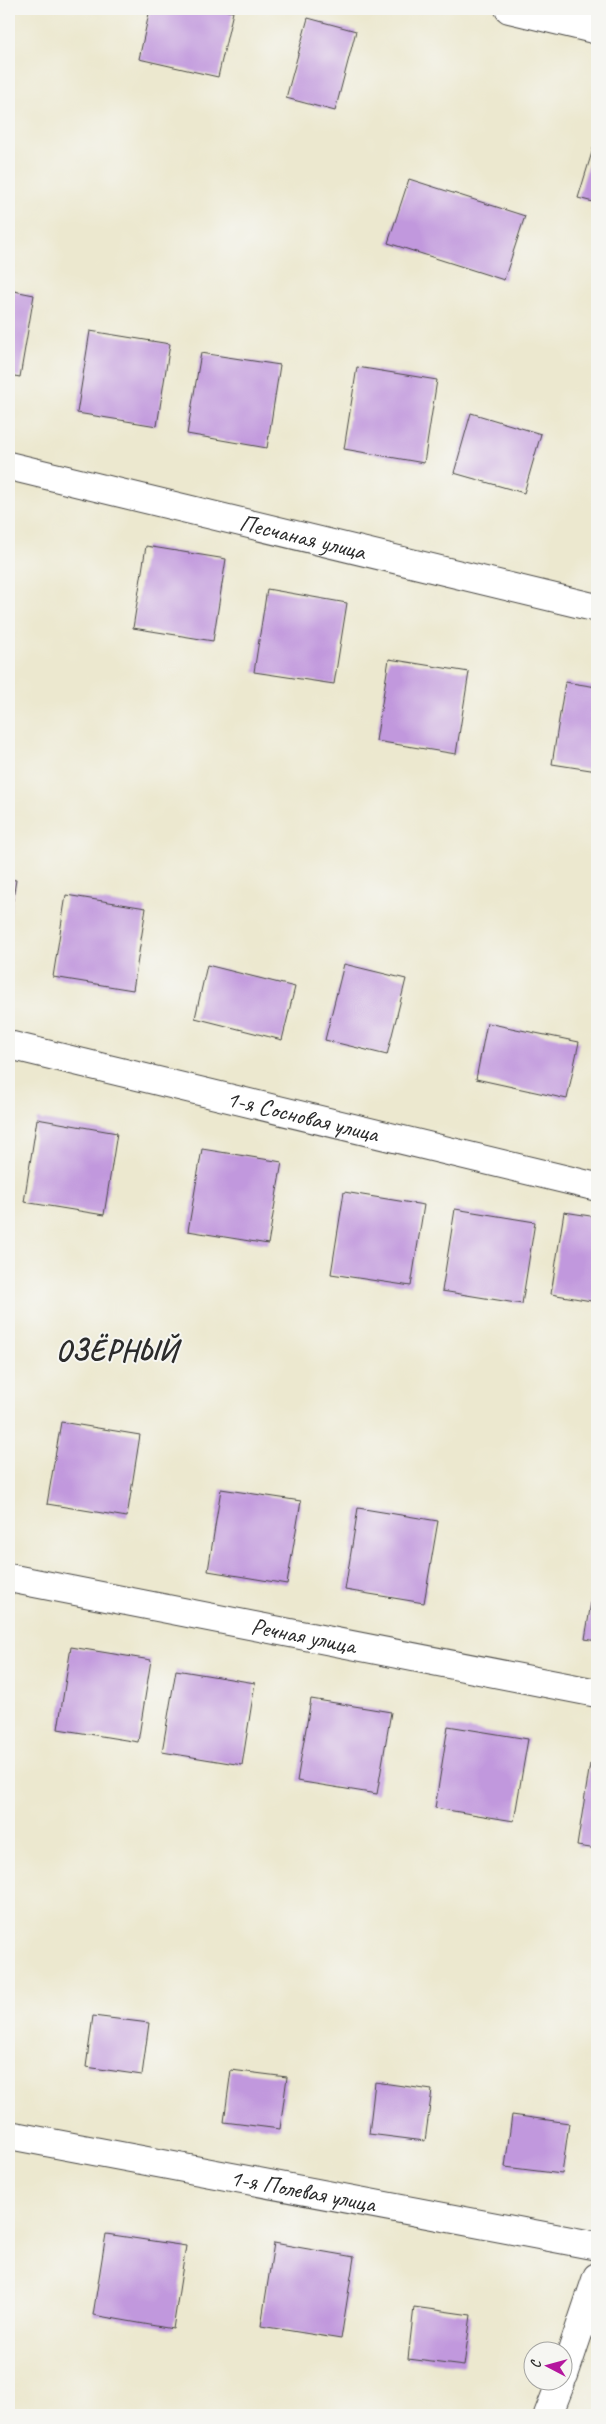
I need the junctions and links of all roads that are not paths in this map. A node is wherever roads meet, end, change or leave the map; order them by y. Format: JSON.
{"nodes":[{"id":1,"x":509,"y":9,"type":"edge"},
{"id":2,"x":597,"y":30,"type":"edge"},
{"id":3,"x":9,"y":466,"type":"edge"},
{"id":4,"x":597,"y":608,"type":"edge"},
{"id":5,"x":9,"y":1045,"type":"edge"},
{"id":6,"x":597,"y":1187,"type":"edge"},
{"id":7,"x":9,"y":1578,"type":"edge"},
{"id":8,"x":597,"y":1693,"type":"edge"},
{"id":9,"x":9,"y":2136,"type":"edge"},
{"id":10,"x":597,"y":2246,"type":"edge"},
{"id":11,"x":597,"y":2277,"type":"edge"},
{"id":12,"x":574,"y":2345,"type":"edge"},
{"id":13,"x":557,"y":2392,"type":"edge"},
{"id":14,"x":548,"y":2415,"type":"edge"}],
"edges":[{"from":1,"to":2,"type":"street"},
{"from":3,"to":4,"type":"street","name":"Песчаная улица"},
{"from":5,"to":6,"type":"street","name":"1-я Сосновая улица"},
{"from":7,"to":8,"type":"street","name":"Речная улица"},
{"from":9,"to":10,"type":"street","name":"1-я Полевая улица"},
{"from":11,"to":12,"type":"street"},
{"from":13,"to":14,"type":"street"}]}
